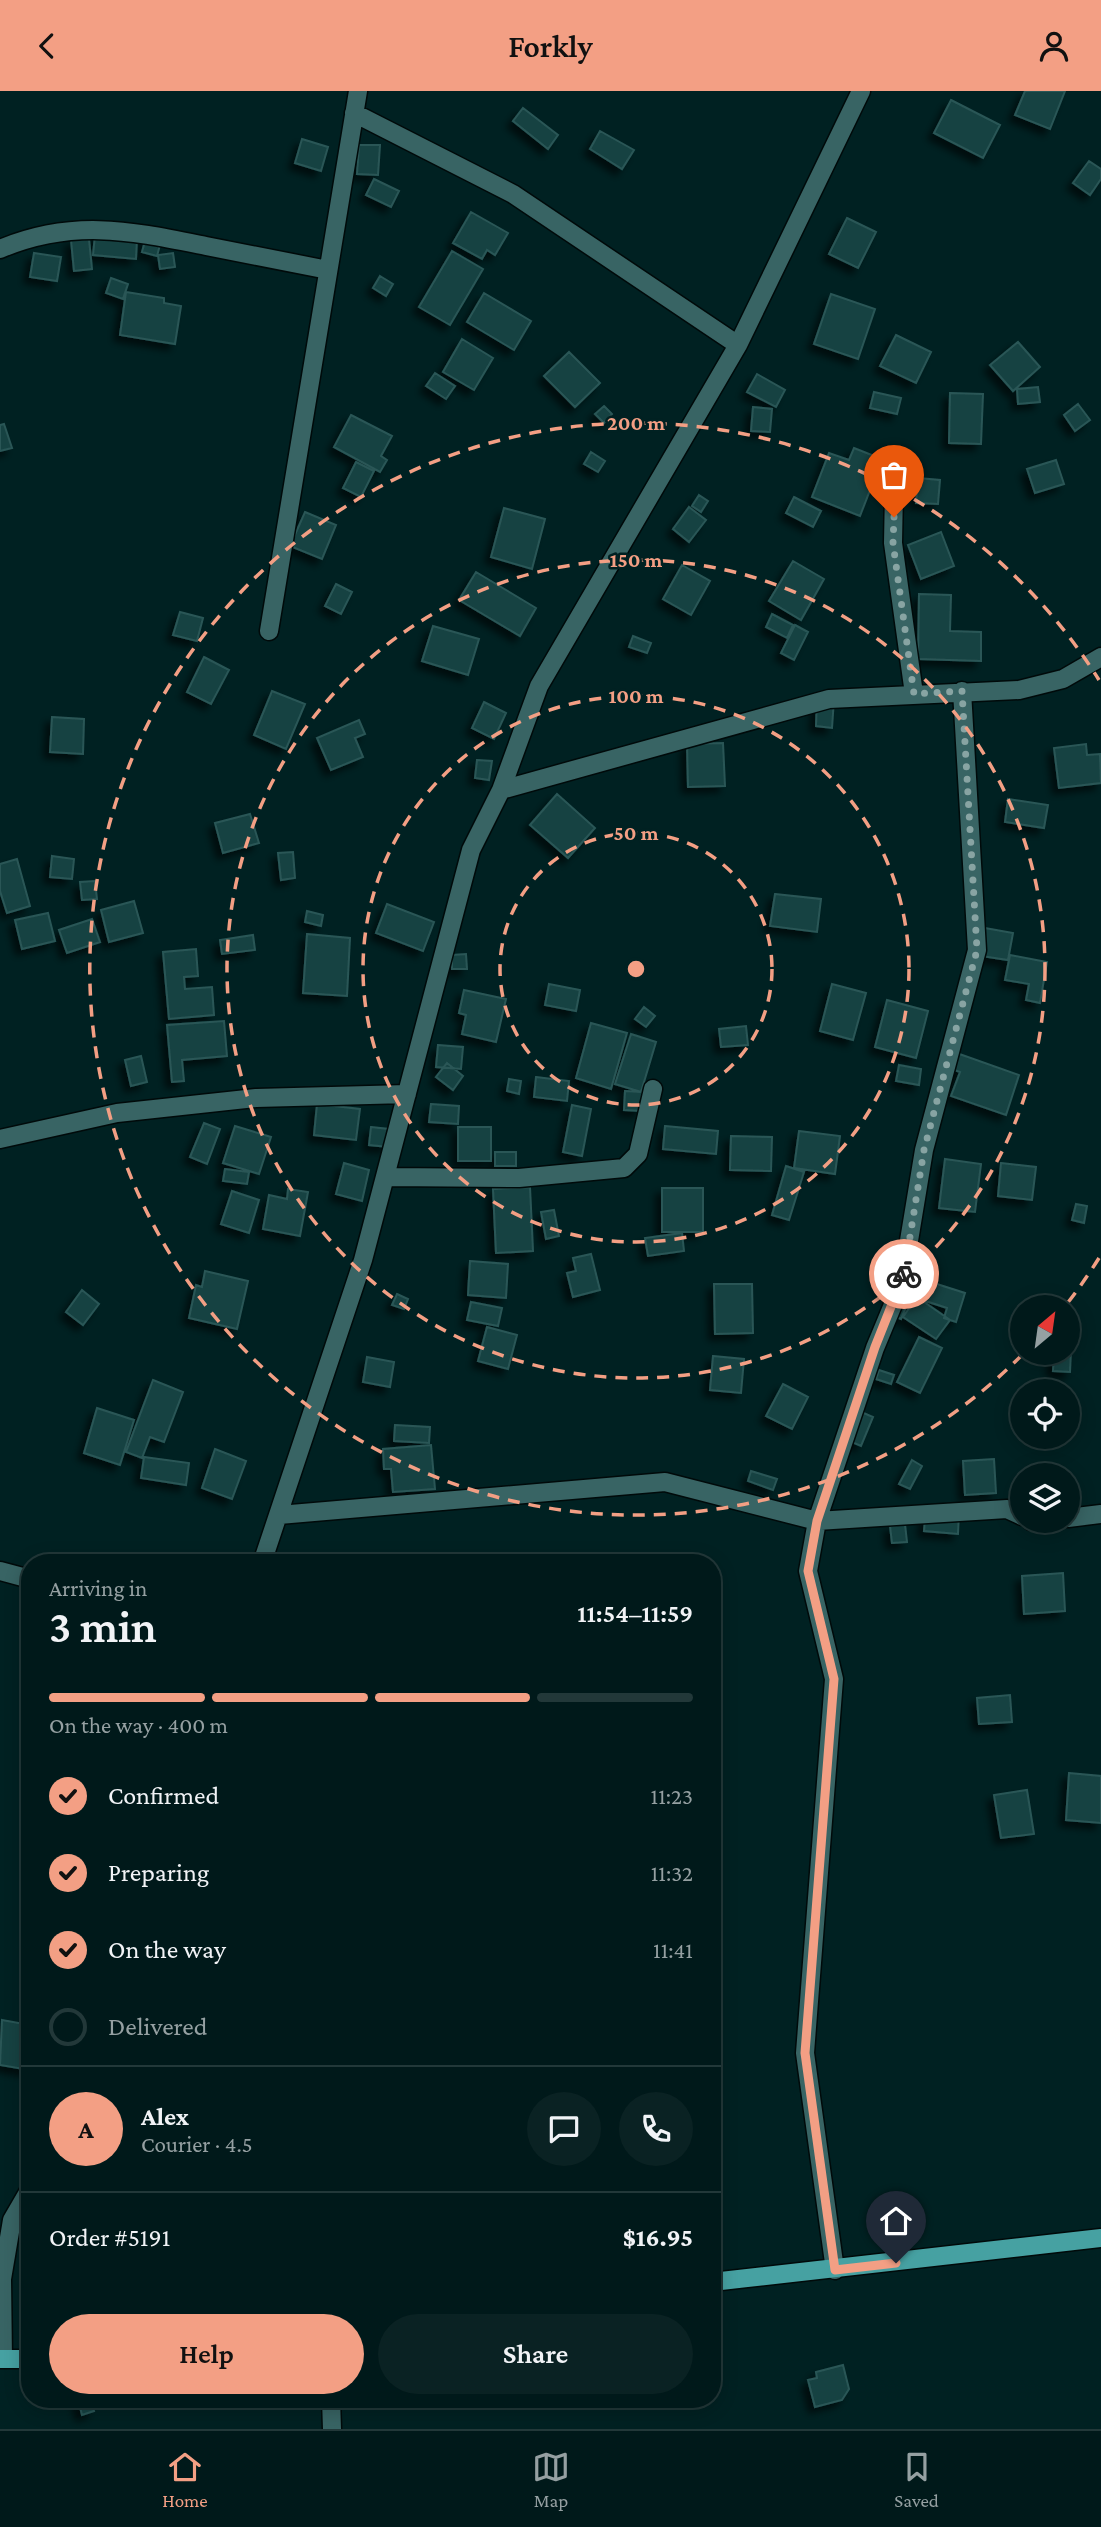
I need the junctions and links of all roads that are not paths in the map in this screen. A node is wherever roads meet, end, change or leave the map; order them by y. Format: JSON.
{"nodes":[{"id":1,"x":358,"y":91,"type":"edge"},
{"id":2,"x":861,"y":91,"type":"edge"},
{"id":3,"x":354,"y":113,"type":"junction"},
{"id":4,"x":0,"y":249,"type":"edge"},
{"id":5,"x":328,"y":270,"type":"junction"},
{"id":6,"x":738,"y":345,"type":"junction"},
{"id":7,"x":894,"y":491,"type":"dead end"},
{"id":8,"x":269,"y":631,"type":"dead end"},
{"id":9,"x":1101,"y":657,"type":"edge"},
{"id":10,"x":962,"y":691,"type":"junction"},
{"id":11,"x":914,"y":694,"type":"junction"},
{"id":12,"x":501,"y":790,"type":"junction"},
{"id":13,"x":653,"y":1089,"type":"dead end"},
{"id":14,"x":407,"y":1094,"type":"junction"},
{"id":15,"x":0,"y":1139,"type":"edge"},
{"id":16,"x":387,"y":1177,"type":"junction"},
{"id":17,"x":1010,"y":1510,"type":"edge"},
{"id":18,"x":1101,"y":1514,"type":"edge"},
{"id":19,"x":279,"y":1515,"type":"junction"},
{"id":20,"x":1080,"y":1517,"type":"edge"},
{"id":21,"x":817,"y":1521,"type":"junction"},
{"id":22,"x":265,"y":1554,"type":"edge"},
{"id":23,"x":0,"y":1571,"type":"edge"},
{"id":24,"x":21,"y":1577,"type":"edge"},
{"id":25,"x":21,"y":2204,"type":"edge"},
{"id":26,"x":1101,"y":2238,"type":"edge"},
{"id":27,"x":835,"y":2270,"type":"junction"},
{"id":28,"x":721,"y":2281,"type":"edge"},
{"id":29,"x":1,"y":2358,"type":"edge"},
{"id":30,"x":21,"y":2358,"type":"edge"},
{"id":31,"x":331,"y":2408,"type":"edge"},
{"id":32,"x":332,"y":2429,"type":"edge"}],
"edges":[{"from":1,"to":3,"type":"street"},
{"from":2,"to":6,"type":"street"},
{"from":3,"to":5,"type":"street"},
{"from":3,"to":6,"type":"street"},
{"from":4,"to":5,"type":"street"},
{"from":5,"to":8,"type":"street"},
{"from":6,"to":12,"type":"street"},
{"from":7,"to":11,"type":"street"},
{"from":9,"to":10,"type":"street"},
{"from":10,"to":11,"type":"street"},
{"from":10,"to":21,"type":"street"},
{"from":11,"to":12,"type":"street"},
{"from":12,"to":14,"type":"street"},
{"from":13,"to":16,"type":"street"},
{"from":14,"to":15,"type":"street"},
{"from":14,"to":16,"type":"street"},
{"from":16,"to":19,"type":"street"},
{"from":17,"to":21,"type":"street"},
{"from":18,"to":20,"type":"street"},
{"from":19,"to":21,"type":"street"},
{"from":19,"to":22,"type":"street"},
{"from":21,"to":27,"type":"street"},
{"from":23,"to":24,"type":"street"},
{"from":25,"to":29,"type":"street"},
{"from":26,"to":27,"type":"main road"},
{"from":27,"to":28,"type":"main road"},
{"from":29,"to":30,"type":"main road"},
{"from":31,"to":32,"type":"street"}]}
